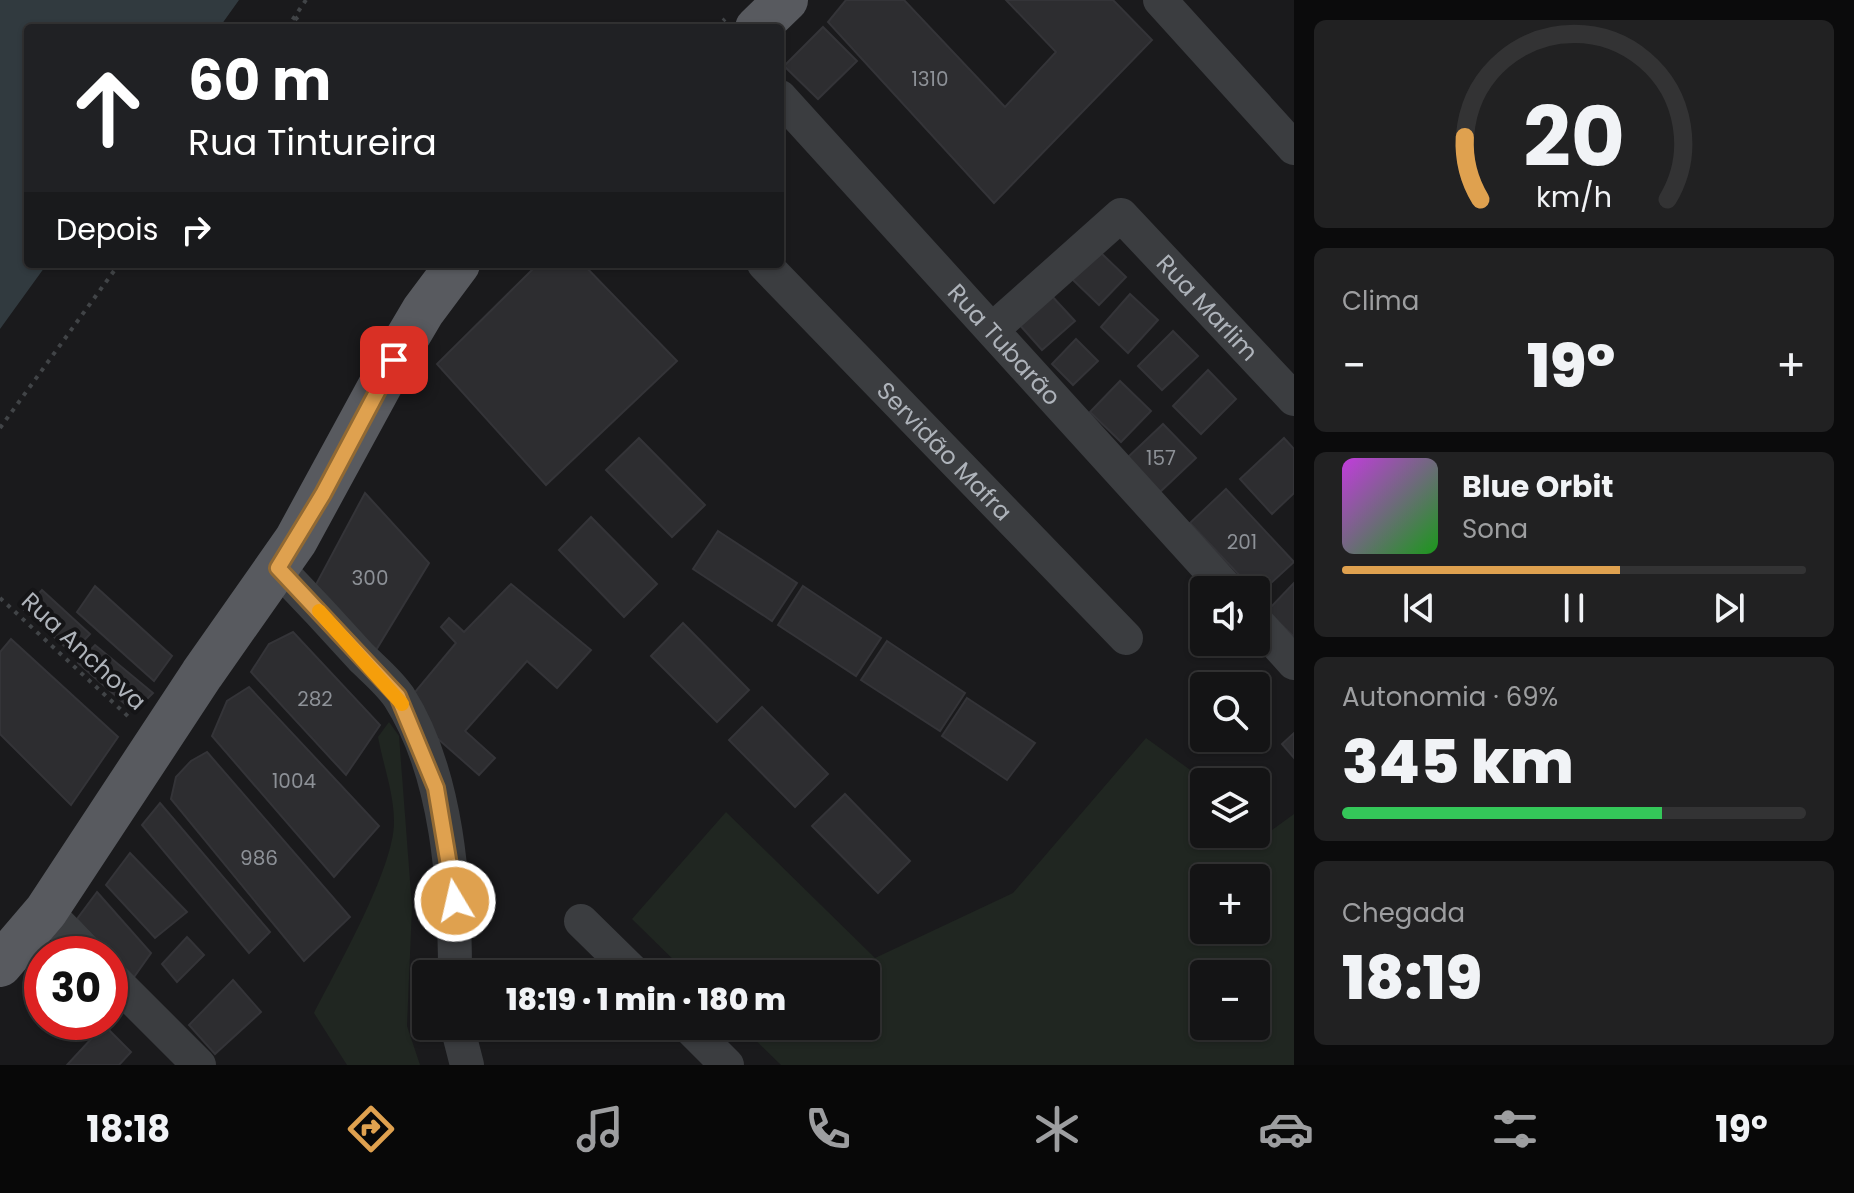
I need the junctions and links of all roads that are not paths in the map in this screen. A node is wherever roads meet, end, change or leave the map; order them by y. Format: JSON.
{"nodes":[{"id":1,"x":786,"y":0,"type":"edge"},
{"id":2,"x":1160,"y":0,"type":"edge"},
{"id":3,"x":761,"y":24,"type":"edge"},
{"id":4,"x":784,"y":101,"type":"edge"},
{"id":5,"x":1294,"y":148,"type":"edge"},
{"id":6,"x":455,"y":268,"type":"edge"},
{"id":7,"x":768,"y":268,"type":"edge"},
{"id":8,"x":993,"y":329,"type":"junction"},
{"id":9,"x":1294,"y":399,"type":"edge"},
{"id":10,"x":278,"y":568,"type":"junction"},
{"id":11,"x":1215,"y":576,"type":"edge"},
{"id":12,"x":1270,"y":636,"type":"edge"},
{"id":13,"x":1126,"y":638,"type":"dead end"},
{"id":14,"x":1294,"y":663,"type":"edge"},
{"id":15,"x":46,"y":911,"type":"junction"},
{"id":16,"x":581,"y":921,"type":"dead end"},
{"id":17,"x":70,"y":936,"type":"edge"},
{"id":18,"x":455,"y":960,"type":"edge"},
{"id":19,"x":621,"y":960,"type":"edge"},
{"id":20,"x":0,"y":965,"type":"edge"},
{"id":21,"x":128,"y":994,"type":"edge"},
{"id":22,"x":461,"y":1040,"type":"edge"},
{"id":23,"x":702,"y":1040,"type":"edge"},
{"id":24,"x":199,"y":1065,"type":"edge"},
{"id":25,"x":467,"y":1065,"type":"edge"},
{"id":26,"x":727,"y":1065,"type":"edge"}],
"edges":[{"from":1,"to":3,"type":"main road"},
{"from":2,"to":5,"type":"street"},
{"from":4,"to":8,"type":"street","name":"Rua Tubarão"},
{"from":6,"to":10,"type":"main road"},
{"from":7,"to":13,"type":"street","name":"Servidão Mafra"},
{"from":8,"to":9,"type":"street","name":"Rua Marlim"},
{"from":8,"to":11,"type":"street","name":"Rua Tubarão"},
{"from":10,"to":15,"type":"main road"},
{"from":10,"to":18,"type":"street"},
{"from":12,"to":14,"type":"street"},
{"from":15,"to":17,"type":"street"},
{"from":15,"to":20,"type":"main road"},
{"from":16,"to":19,"type":"street"},
{"from":21,"to":24,"type":"street"},
{"from":22,"to":25,"type":"street"},
{"from":23,"to":26,"type":"street"}]}
